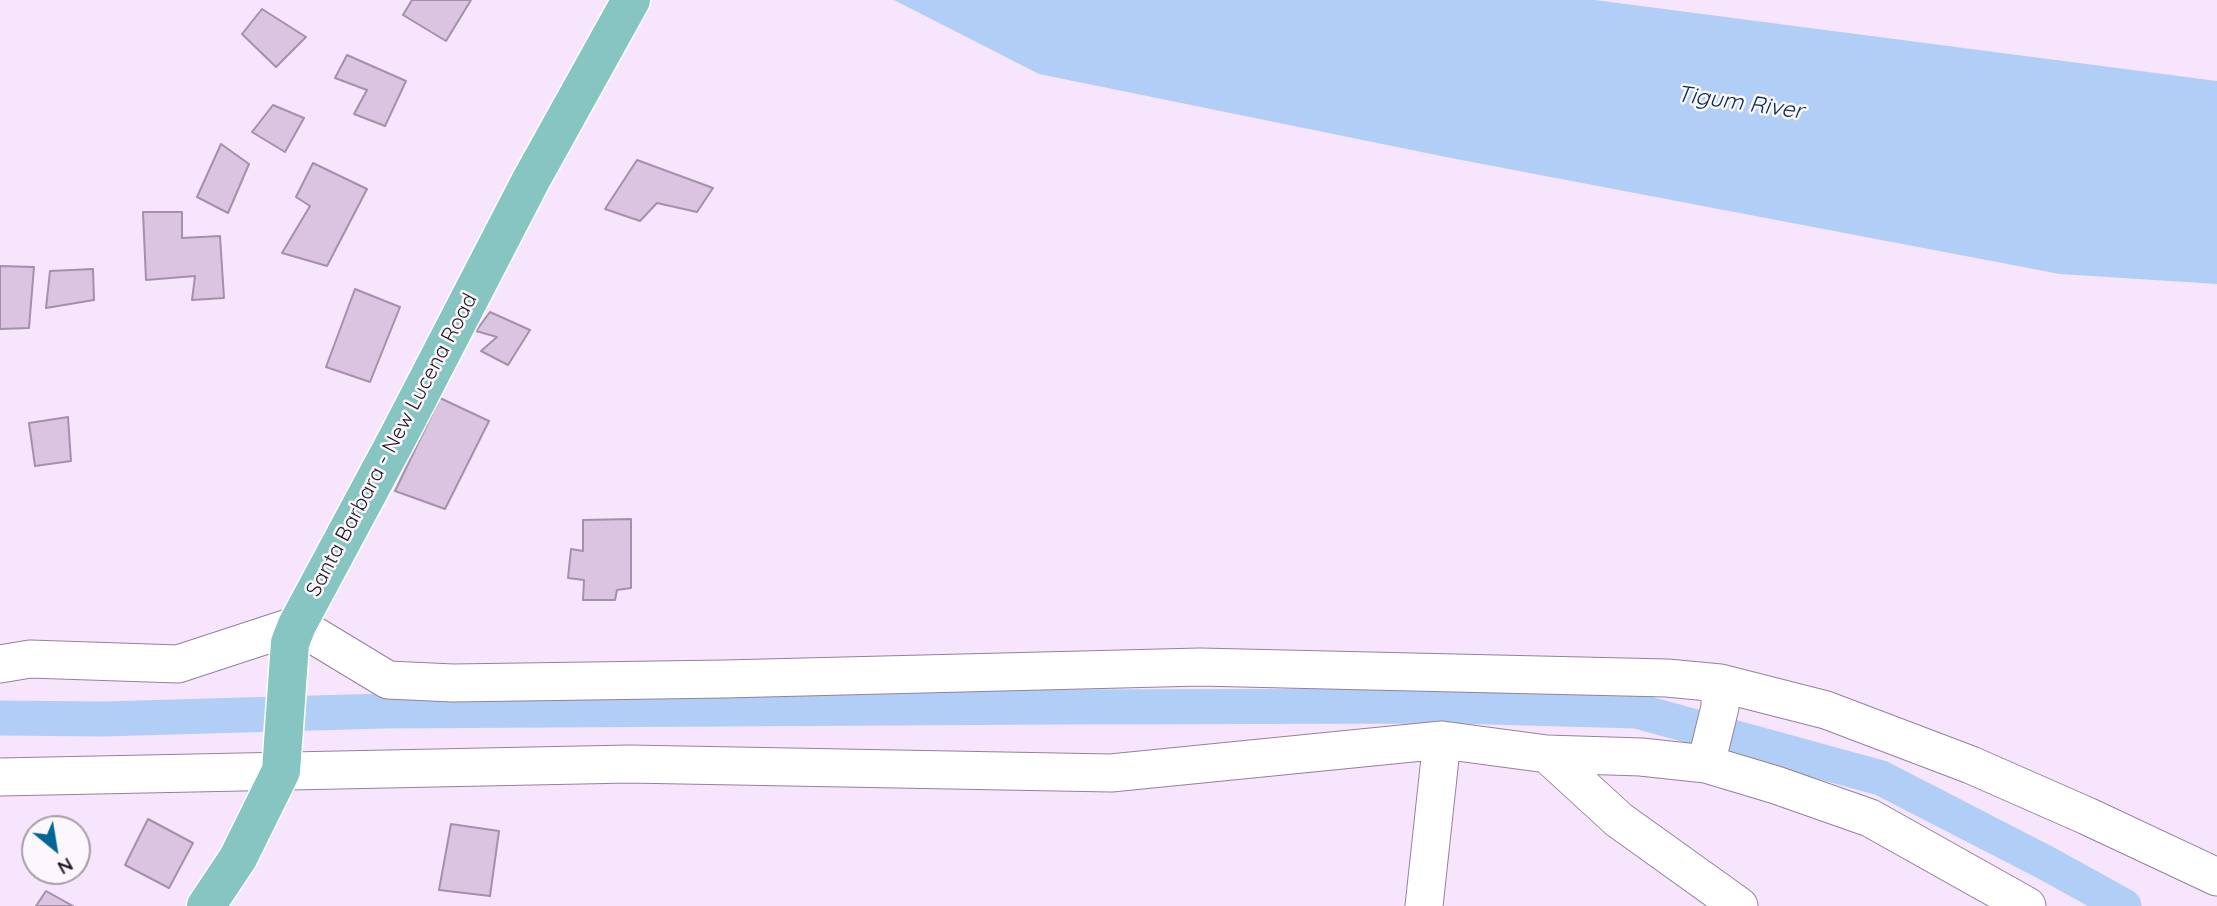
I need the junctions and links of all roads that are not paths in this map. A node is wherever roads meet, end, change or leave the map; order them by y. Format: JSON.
{"nodes":[{"id":1,"x":631,"y":0,"type":"edge"},
{"id":2,"x":294,"y":634,"type":"junction"},
{"id":3,"x":0,"y":664,"type":"edge"},
{"id":4,"x":1720,"y":695,"type":"junction"},
{"id":5,"x":1442,"y":740,"type":"junction"},
{"id":6,"x":1547,"y":754,"type":"junction"},
{"id":7,"x":1708,"y":759,"type":"junction"},
{"id":8,"x":282,"y":764,"type":"junction"},
{"id":9,"x":0,"y":777,"type":"edge"},
{"id":10,"x":2217,"y":877,"type":"edge"},
{"id":11,"x":206,"y":906,"type":"edge"},
{"id":12,"x":1424,"y":906,"type":"edge"},
{"id":13,"x":1739,"y":906,"type":"edge"},
{"id":14,"x":2027,"y":906,"type":"edge"}],
"edges":[{"from":1,"to":2,"type":"main road","name":"Santa Barbara - New Lucena Road"},
{"from":2,"to":3,"type":"street"},
{"from":2,"to":4,"type":"street"},
{"from":2,"to":8,"type":"main road","name":"Santa Barbara - New Lucena Road"},
{"from":4,"to":7,"type":"street"},
{"from":4,"to":10,"type":"street"},
{"from":5,"to":6,"type":"street"},
{"from":5,"to":8,"type":"street"},
{"from":5,"to":12,"type":"street"},
{"from":6,"to":7,"type":"street"},
{"from":6,"to":13,"type":"street"},
{"from":7,"to":14,"type":"street"},
{"from":8,"to":9,"type":"street"},
{"from":8,"to":11,"type":"main road","name":"Santa Barbara - New Lucena Road"}]}
